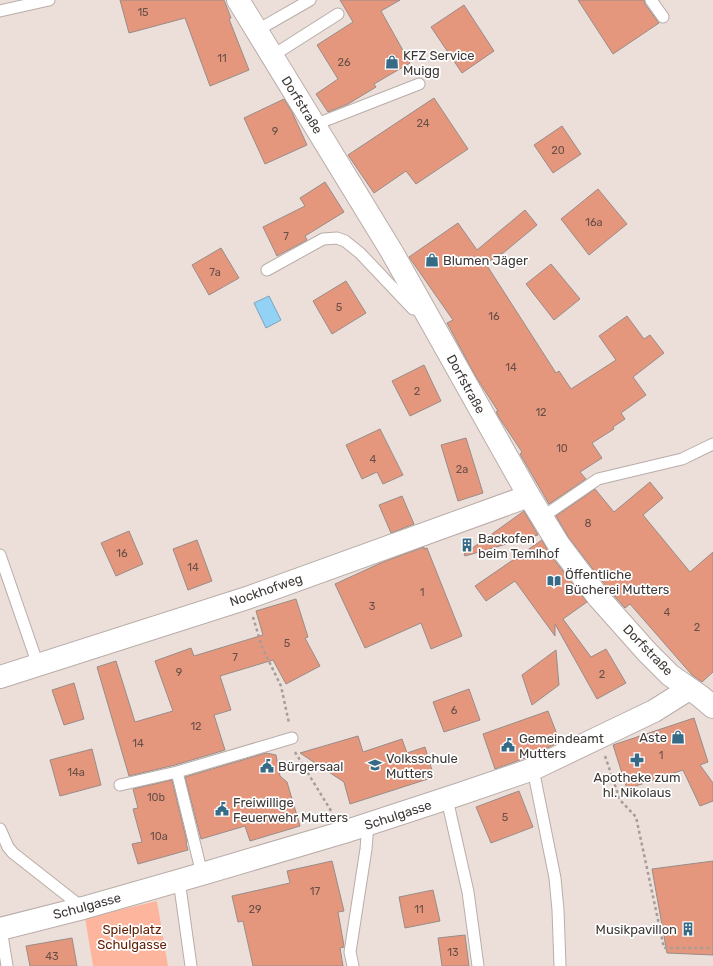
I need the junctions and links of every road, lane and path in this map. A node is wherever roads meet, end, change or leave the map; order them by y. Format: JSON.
{"nodes":[{"id":1,"x":49,"y":0,"type":"edge"},
{"id":2,"x":238,"y":0,"type":"edge"},
{"id":3,"x":310,"y":0,"type":"edge"},
{"id":4,"x":652,"y":0,"type":"edge"},
{"id":5,"x":0,"y":11,"type":"edge"},
{"id":6,"x":338,"y":14,"type":"dead end"},
{"id":7,"x":662,"y":17,"type":"dead end"},
{"id":8,"x":256,"y":31,"type":"junction"},
{"id":9,"x":272,"y":56,"type":"junction"},
{"id":10,"x":419,"y":84,"type":"dead end"},
{"id":11,"x":314,"y":125,"type":"junction"},
{"id":12,"x":267,"y":270,"type":"dead end"},
{"id":13,"x":424,"y":310,"type":"junction"},
{"id":14,"x":713,"y":444,"type":"edge"},
{"id":15,"x":529,"y":496,"type":"junction"},
{"id":16,"x":541,"y":518,"type":"junction"},
{"id":17,"x":0,"y":555,"type":"edge"},
{"id":18,"x":247,"y":598,"type":"junction"},
{"id":19,"x":38,"y":665,"type":"junction"},
{"id":20,"x":0,"y":676,"type":"edge"},
{"id":21,"x":689,"y":689,"type":"junction"},
{"id":22,"x":713,"y":707,"type":"edge"},
{"id":23,"x":292,"y":738,"type":"junction"},
{"id":24,"x":597,"y":739,"type":"junction"},
{"id":25,"x":532,"y":769,"type":"junction"},
{"id":26,"x":177,"y":772,"type":"junction"},
{"id":27,"x":120,"y":786,"type":"dead end"},
{"id":28,"x":447,"y":799,"type":"junction"},
{"id":29,"x":368,"y":824,"type":"junction"},
{"id":30,"x":0,"y":829,"type":"edge"},
{"id":31,"x":344,"y":832,"type":"junction"},
{"id":32,"x":202,"y":874,"type":"junction"},
{"id":33,"x":179,"y":880,"type":"junction"},
{"id":34,"x":83,"y":908,"type":"junction"},
{"id":35,"x":1,"y":929,"type":"edge"},
{"id":36,"x":713,"y":948,"type":"edge"},
{"id":37,"x":7,"y":966,"type":"edge"},
{"id":38,"x":191,"y":966,"type":"edge"},
{"id":39,"x":353,"y":966,"type":"edge"},
{"id":40,"x":478,"y":966,"type":"edge"},
{"id":41,"x":560,"y":966,"type":"edge"}],
"edges":[{"from":1,"to":5,"type":"lane"},
{"from":2,"to":8,"type":"street","name":"Dorfstraße"},
{"from":3,"to":8,"type":"lane"},
{"from":4,"to":7,"type":"lane"},
{"from":6,"to":9,"type":"lane"},
{"from":8,"to":9,"type":"street","name":"Dorfstraße"},
{"from":9,"to":11,"type":"street","name":"Dorfstraße"},
{"from":10,"to":11,"type":"lane"},
{"from":11,"to":13,"type":"street","name":"Dorfstraße"},
{"from":12,"to":13,"type":"lane"},
{"from":13,"to":15,"type":"street","name":"Dorfstraße"},
{"from":14,"to":16,"type":"lane"},
{"from":15,"to":16,"type":"street","name":"Dorfstraße"},
{"from":15,"to":18,"type":"street","name":"Nockhofweg"},
{"from":16,"to":21,"type":"street","name":"Dorfstraße"},
{"from":17,"to":19,"type":"lane"},
{"from":18,"to":19,"type":"street","name":"Nockhofweg"},
{"from":18,"to":23,"type":"path"},
{"from":19,"to":20,"type":"street","name":"Nockhofweg"},
{"from":21,"to":22,"type":"street","name":"Dorfstraße"},
{"from":21,"to":24,"type":"street","name":"Schulgasse"},
{"from":23,"to":26,"type":"lane"},
{"from":23,"to":31,"type":"path"},
{"from":24,"to":25,"type":"street","name":"Schulgasse"},
{"from":24,"to":36,"type":"path"},
{"from":25,"to":28,"type":"street","name":"Schulgasse"},
{"from":25,"to":41,"type":"lane"},
{"from":26,"to":27,"type":"lane"},
{"from":26,"to":32,"type":"lane"},
{"from":28,"to":29,"type":"street","name":"Schulgasse"},
{"from":28,"to":40,"type":"lane"},
{"from":29,"to":31,"type":"street","name":"Schulgasse"},
{"from":29,"to":39,"type":"lane"},
{"from":30,"to":34,"type":"lane"},
{"from":31,"to":32,"type":"street","name":"Schulgasse"},
{"from":32,"to":33,"type":"street","name":"Schulgasse"},
{"from":33,"to":34,"type":"street","name":"Schulgasse"},
{"from":33,"to":38,"type":"lane"},
{"from":34,"to":35,"type":"street","name":"Schulgasse"},
{"from":35,"to":37,"type":"lane"}]}
